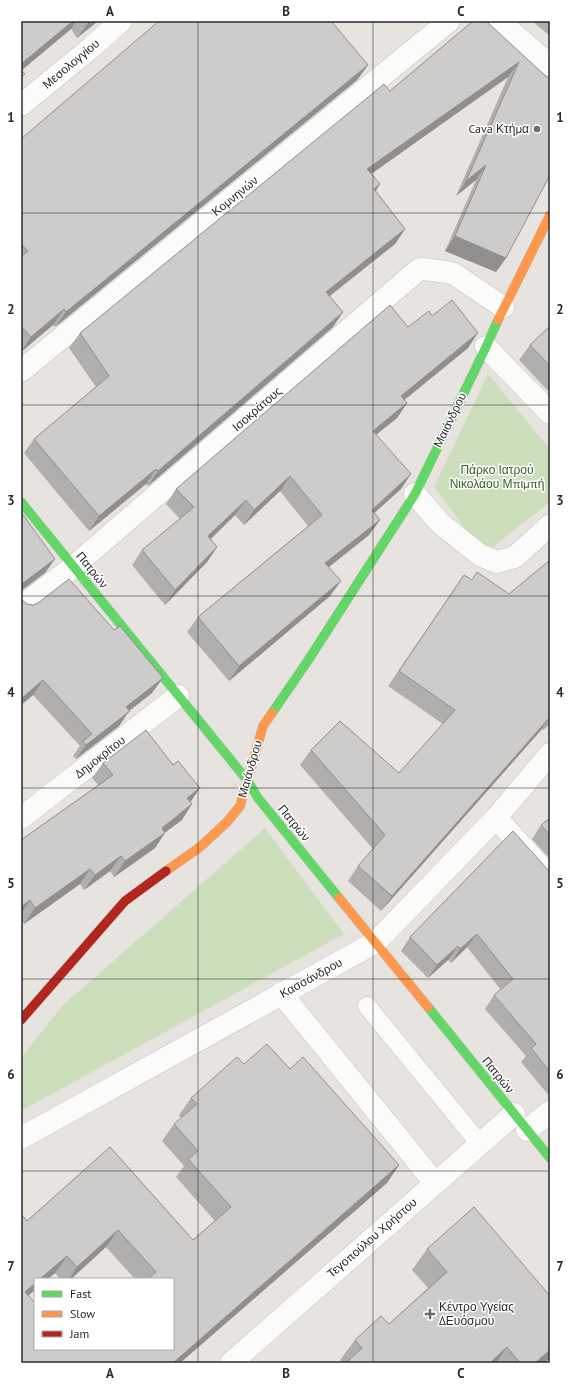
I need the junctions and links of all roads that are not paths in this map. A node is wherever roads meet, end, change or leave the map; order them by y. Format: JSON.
{"nodes":[{"id":1,"x":121,"y":21,"type":"edge"},
{"id":2,"x":449,"y":21,"type":"edge"},
{"id":3,"x":499,"y":21,"type":"edge"},
{"id":4,"x":550,"y":65,"type":"edge"},
{"id":5,"x":21,"y":105,"type":"edge"},
{"id":6,"x":550,"y":214,"type":"edge"},
{"id":7,"x":503,"y":307,"type":"junction"},
{"id":8,"x":486,"y":347,"type":"junction"},
{"id":9,"x":21,"y":371,"type":"edge"},
{"id":10,"x":550,"y":413,"type":"edge"},
{"id":11,"x":415,"y":494,"type":"junction"},
{"id":12,"x":21,"y":502,"type":"edge"},
{"id":13,"x":550,"y":525,"type":"edge"},
{"id":14,"x":74,"y":567,"type":"junction"},
{"id":15,"x":21,"y":607,"type":"edge"},
{"id":16,"x":178,"y":696,"type":"junction"},
{"id":17,"x":550,"y":754,"type":"edge"},
{"id":18,"x":247,"y":780,"type":"junction"},
{"id":19,"x":21,"y":818,"type":"edge"},
{"id":20,"x":496,"y":818,"type":"junction"},
{"id":21,"x":550,"y":877,"type":"edge"},
{"id":22,"x":376,"y":942,"type":"junction"},
{"id":23,"x":281,"y":994,"type":"junction"},
{"id":24,"x":367,"y":1006,"type":"dead end"},
{"id":25,"x":21,"y":1020,"type":"edge"},
{"id":26,"x":550,"y":1112,"type":"edge"},
{"id":27,"x":521,"y":1122,"type":"junction"},
{"id":28,"x":21,"y":1138,"type":"edge"},
{"id":29,"x":480,"y":1144,"type":"junction"},
{"id":30,"x":550,"y":1158,"type":"edge"},
{"id":31,"x":435,"y":1184,"type":"junction"},
{"id":32,"x":231,"y":1363,"type":"edge"}],
"edges":[{"from":1,"to":5,"type":"street","name":"Μεσολογγίου"},
{"from":2,"to":9,"type":"street","name":"Κομνηνών"},
{"from":3,"to":4,"type":"street"},
{"from":6,"to":7,"type":"street","name":"Μαιάνδρου"},
{"from":7,"to":8,"type":"street","name":"Μαιάνδρου"},
{"from":7,"to":14,"type":"street","name":"Ισοκράτους"},
{"from":8,"to":10,"type":"street"},
{"from":8,"to":11,"type":"street","name":"Μαιάνδρου"},
{"from":11,"to":13,"type":"street"},
{"from":11,"to":18,"type":"street","name":"Μαιάνδρου"},
{"from":12,"to":14,"type":"street","name":"Πατρών"},
{"from":14,"to":15,"type":"street","name":"Ισοκράτους"},
{"from":14,"to":16,"type":"street","name":"Πατρών"},
{"from":16,"to":18,"type":"street","name":"Πατρών"},
{"from":16,"to":19,"type":"street","name":"Δημοκρίτου"},
{"from":17,"to":20,"type":"street","name":"Κασσάνδρου"},
{"from":18,"to":22,"type":"street","name":"Πατρών"},
{"from":18,"to":25,"type":"street","name":"Μαιάνδρου"},
{"from":20,"to":21,"type":"street"},
{"from":20,"to":22,"type":"street","name":"Κασσάνδρου"},
{"from":22,"to":23,"type":"street","name":"Κασσάνδρου"},
{"from":22,"to":27,"type":"street","name":"Πατρών"},
{"from":23,"to":28,"type":"street","name":"Κασσάνδρου"},
{"from":23,"to":31,"type":"street"},
{"from":24,"to":29,"type":"lane"},
{"from":26,"to":27,"type":"street","name":"Τεγοπούλου Χρήστου"},
{"from":27,"to":29,"type":"street","name":"Τεγοπούλου Χρήστου"},
{"from":27,"to":30,"type":"street","name":"Πατρών"},
{"from":29,"to":31,"type":"street","name":"Τεγοπούλου Χρήστου"},
{"from":31,"to":32,"type":"street","name":"Τεγοπούλου Χρήστου"}]}
